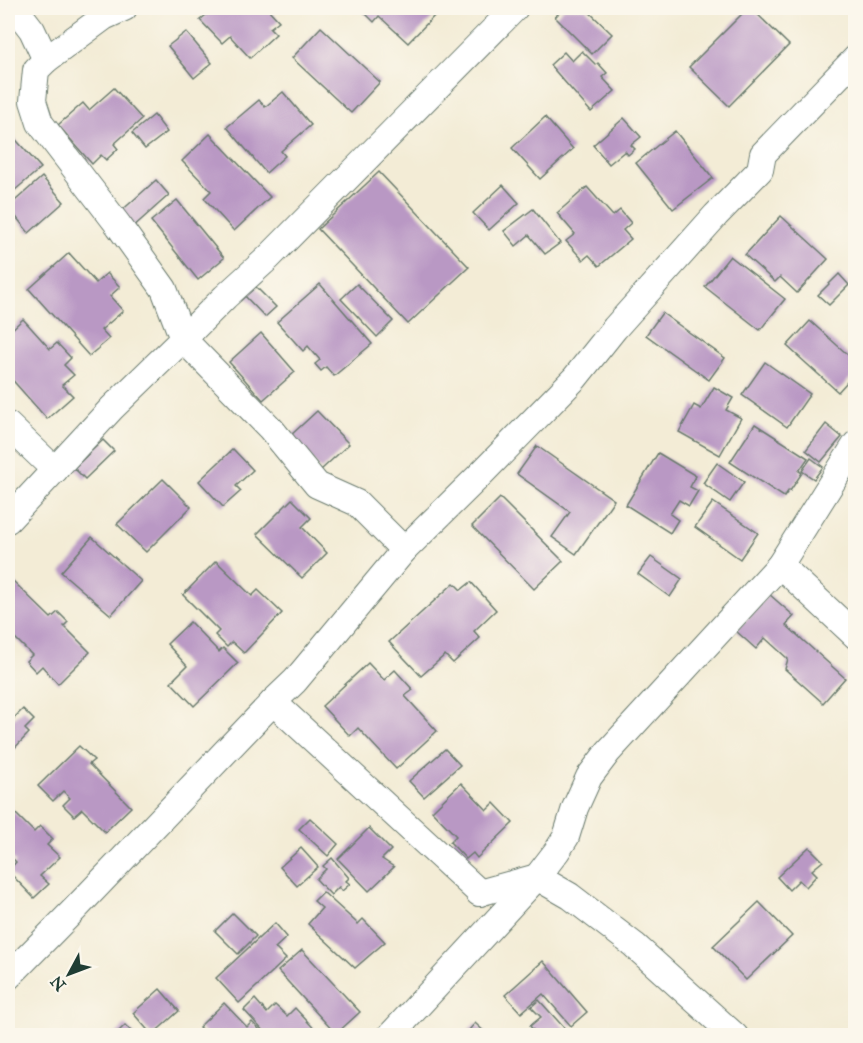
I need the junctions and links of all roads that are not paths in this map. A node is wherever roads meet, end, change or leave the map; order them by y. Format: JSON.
{"nodes":[{"id":1,"x":15,"y":8,"type":"edge"},
{"id":2,"x":124,"y":8,"type":"edge"},
{"id":3,"x":515,"y":8,"type":"edge"},
{"id":4,"x":855,"y":58,"type":"edge"},
{"id":5,"x":46,"y":60,"type":"junction"},
{"id":6,"x":183,"y":339,"type":"junction"},
{"id":7,"x":8,"y":425,"type":"edge"},
{"id":8,"x":855,"y":444,"type":"edge"},
{"id":9,"x":55,"y":470,"type":"junction"},
{"id":10,"x":8,"y":520,"type":"edge"},
{"id":11,"x":404,"y":550,"type":"junction"},
{"id":12,"x":780,"y":565,"type":"junction"},
{"id":13,"x":855,"y":636,"type":"edge"},
{"id":14,"x":273,"y":702,"type":"junction"},
{"id":15,"x":537,"y":878,"type":"junction"},
{"id":16,"x":8,"y":977,"type":"edge"},
{"id":17,"x":390,"y":1035,"type":"edge"},
{"id":18,"x":735,"y":1035,"type":"edge"}],
"edges":[{"from":1,"to":5,"type":"street"},
{"from":2,"to":5,"type":"street"},
{"from":3,"to":6,"type":"street"},
{"from":4,"to":11,"type":"street"},
{"from":5,"to":6,"type":"street"},
{"from":6,"to":9,"type":"street"},
{"from":6,"to":11,"type":"street"},
{"from":7,"to":9,"type":"street"},
{"from":8,"to":12,"type":"street"},
{"from":9,"to":10,"type":"street"},
{"from":11,"to":14,"type":"street"},
{"from":12,"to":13,"type":"street"},
{"from":12,"to":15,"type":"street"},
{"from":14,"to":15,"type":"street"},
{"from":14,"to":16,"type":"street"},
{"from":15,"to":17,"type":"street"},
{"from":15,"to":18,"type":"street"}]}
